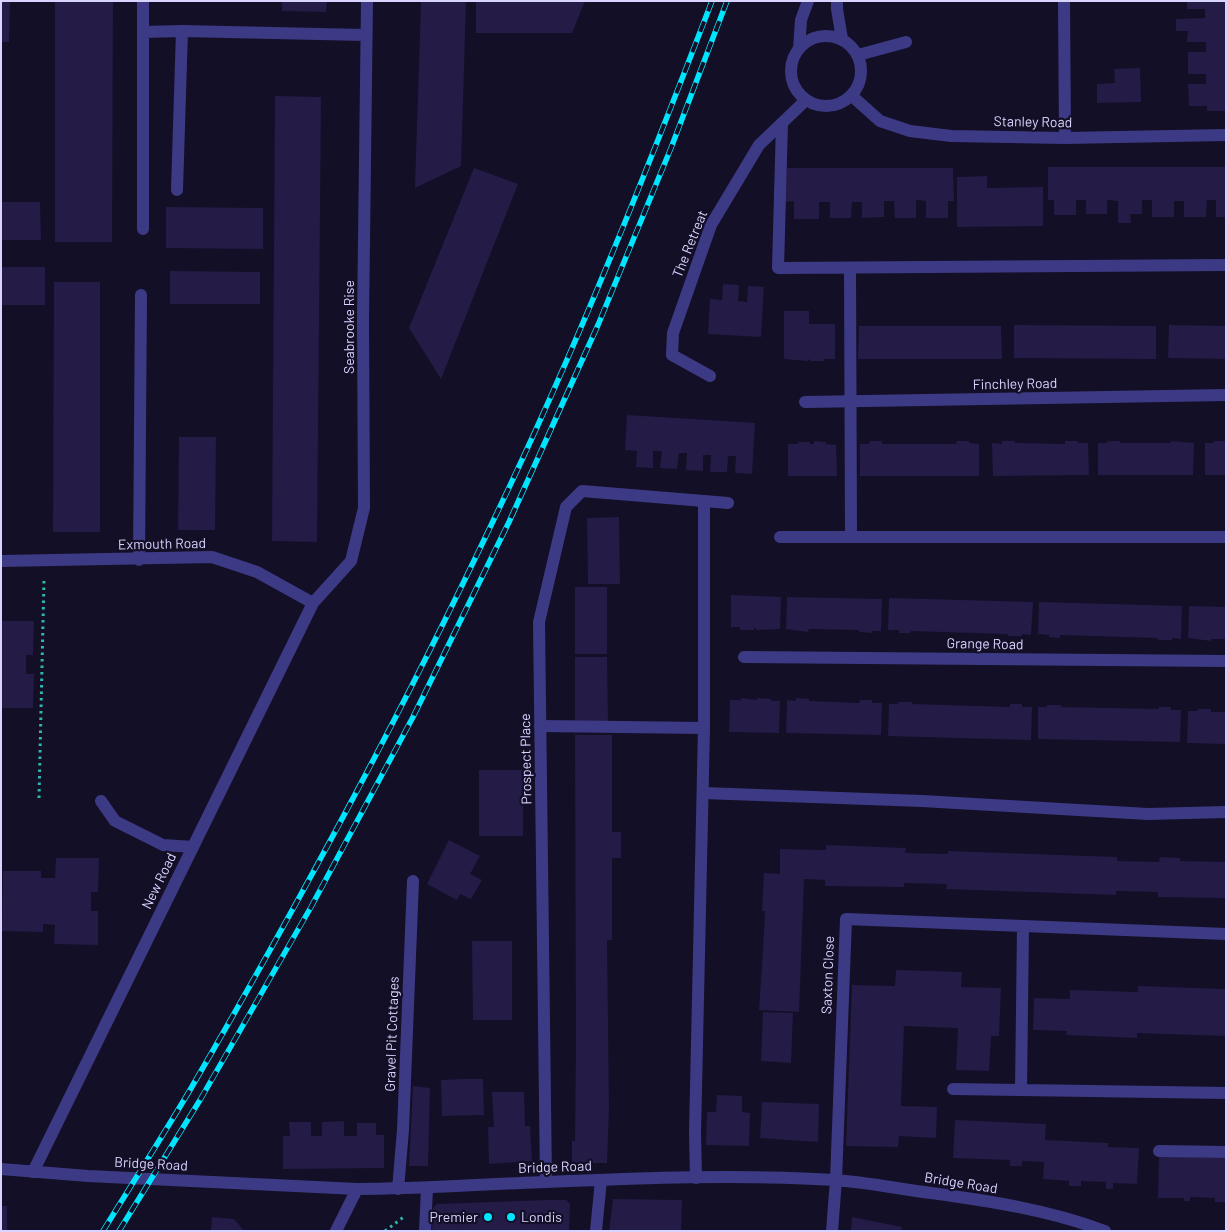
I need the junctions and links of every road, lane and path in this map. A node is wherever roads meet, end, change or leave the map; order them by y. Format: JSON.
{"nodes":[{"id":1,"x":144,"y":1,"type":"edge"},
{"id":2,"x":367,"y":1,"type":"edge"},
{"id":3,"x":808,"y":1,"type":"edge"},
{"id":4,"x":838,"y":1,"type":"edge"},
{"id":5,"x":1064,"y":1,"type":"edge"},
{"id":6,"x":182,"y":31,"type":"junction"},
{"id":7,"x":143,"y":32,"type":"junction"},
{"id":8,"x":366,"y":35,"type":"junction"},
{"id":9,"x":842,"y":39,"type":"junction"},
{"id":10,"x":906,"y":42,"type":"dead end"},
{"id":11,"x":799,"y":48,"type":"junction"},
{"id":12,"x":858,"y":55,"type":"junction"},
{"id":13,"x":852,"y":96,"type":"junction"},
{"id":14,"x":806,"y":100,"type":"junction"},
{"id":15,"x":782,"y":123,"type":"junction"},
{"id":16,"x":1226,"y":135,"type":"edge"},
{"id":17,"x":1065,"y":138,"type":"junction"},
{"id":18,"x":177,"y":190,"type":"dead end"},
{"id":19,"x":143,"y":230,"type":"dead end"},
{"id":20,"x":1226,"y":266,"type":"edge"},
{"id":21,"x":850,"y":268,"type":"junction"},
{"id":22,"x":141,"y":295,"type":"dead end"},
{"id":23,"x":710,"y":376,"type":"dead end"},
{"id":24,"x":1226,"y":395,"type":"edge"},
{"id":25,"x":805,"y":402,"type":"dead end"},
{"id":26,"x":850,"y":402,"type":"junction"},
{"id":27,"x":704,"y":501,"type":"junction"},
{"id":28,"x":728,"y":503,"type":"dead end"},
{"id":29,"x":780,"y":537,"type":"dead end"},
{"id":30,"x":851,"y":537,"type":"junction"},
{"id":31,"x":1226,"y":537,"type":"edge"},
{"id":32,"x":44,"y":560,"type":"junction"},
{"id":33,"x":139,"y":560,"type":"junction"},
{"id":34,"x":1,"y":561,"type":"edge"},
{"id":35,"x":313,"y":603,"type":"junction"},
{"id":36,"x":744,"y":657,"type":"dead end"},
{"id":37,"x":1226,"y":661,"type":"edge"},
{"id":38,"x":540,"y":726,"type":"junction"},
{"id":39,"x":704,"y":728,"type":"junction"},
{"id":40,"x":703,"y":794,"type":"junction"},
{"id":41,"x":39,"y":798,"type":"dead end"},
{"id":42,"x":101,"y":801,"type":"dead end"},
{"id":43,"x":1226,"y":812,"type":"edge"},
{"id":44,"x":192,"y":847,"type":"junction"},
{"id":45,"x":413,"y":881,"type":"dead end"},
{"id":46,"x":1023,"y":927,"type":"junction"},
{"id":47,"x":1226,"y":934,"type":"edge"},
{"id":48,"x":952,"y":1089,"type":"dead end"},
{"id":49,"x":1021,"y":1090,"type":"junction"},
{"id":50,"x":1226,"y":1094,"type":"edge"},
{"id":51,"x":1159,"y":1151,"type":"dead end"},
{"id":52,"x":1226,"y":1152,"type":"edge"},
{"id":53,"x":1,"y":1169,"type":"edge"},
{"id":54,"x":33,"y":1172,"type":"junction"},
{"id":55,"x":696,"y":1178,"type":"junction"},
{"id":56,"x":601,"y":1180,"type":"junction"},
{"id":57,"x":836,"y":1180,"type":"junction"},
{"id":58,"x":546,"y":1182,"type":"junction"},
{"id":59,"x":427,"y":1188,"type":"junction"},
{"id":60,"x":357,"y":1189,"type":"junction"},
{"id":61,"x":398,"y":1189,"type":"junction"},
{"id":62,"x":336,"y":1231,"type":"edge"},
{"id":63,"x":424,"y":1231,"type":"edge"},
{"id":64,"x":596,"y":1231,"type":"edge"},
{"id":65,"x":832,"y":1231,"type":"edge"},
{"id":66,"x":1105,"y":1231,"type":"edge"}],
"edges":[{"from":1,"to":7,"type":"street"},
{"from":2,"to":8,"type":"street","name":"Seabrooke Rise"},
{"from":3,"to":11,"type":"street"},
{"from":4,"to":9,"type":"street"},
{"from":5,"to":17,"type":"street"},
{"from":6,"to":7,"type":"street"},
{"from":6,"to":8,"type":"street"},
{"from":6,"to":18,"type":"street"},
{"from":7,"to":19,"type":"street"},
{"from":8,"to":35,"type":"street","name":"Seabrooke Rise"},
{"from":9,"to":11,"type":"street"},
{"from":9,"to":12,"type":"street"},
{"from":10,"to":12,"type":"street"},
{"from":11,"to":14,"type":"street"},
{"from":12,"to":13,"type":"street"},
{"from":13,"to":14,"type":"street"},
{"from":13,"to":17,"type":"street","name":"Stanley Road"},
{"from":14,"to":15,"type":"street","name":"The Retreat"},
{"from":15,"to":21,"type":"street"},
{"from":15,"to":23,"type":"street","name":"The Retreat"},
{"from":16,"to":17,"type":"street","name":"Stanley Road"},
{"from":20,"to":21,"type":"street"},
{"from":21,"to":26,"type":"street"},
{"from":22,"to":33,"type":"street"},
{"from":24,"to":26,"type":"street","name":"Finchley Road"},
{"from":25,"to":26,"type":"street","name":"Finchley Road"},
{"from":26,"to":30,"type":"street"},
{"from":27,"to":28,"type":"street","name":"Prospect Place"},
{"from":27,"to":38,"type":"street","name":"Prospect Place"},
{"from":27,"to":39,"type":"street"},
{"from":29,"to":30,"type":"street"},
{"from":30,"to":31,"type":"street"},
{"from":32,"to":33,"type":"street","name":"Exmouth Road"},
{"from":32,"to":34,"type":"street","name":"Exmouth Road"},
{"from":32,"to":41,"type":"path"},
{"from":33,"to":35,"type":"street","name":"Exmouth Road"},
{"from":35,"to":44,"type":"street","name":"New Road"},
{"from":36,"to":37,"type":"street","name":"Grange Road"},
{"from":38,"to":39,"type":"street"},
{"from":38,"to":58,"type":"street","name":"Prospect Place"},
{"from":39,"to":40,"type":"street"},
{"from":40,"to":43,"type":"street"},
{"from":40,"to":55,"type":"street"},
{"from":42,"to":44,"type":"street"},
{"from":44,"to":54,"type":"street","name":"New Road"},
{"from":45,"to":61,"type":"street","name":"Gravel Pit Cottages"},
{"from":46,"to":47,"type":"street","name":"Saxton Close"},
{"from":46,"to":49,"type":"street"},
{"from":46,"to":57,"type":"street","name":"Saxton Close"},
{"from":48,"to":49,"type":"street"},
{"from":49,"to":50,"type":"street"},
{"from":51,"to":52,"type":"street"},
{"from":53,"to":54,"type":"street","name":"Bridge Road"},
{"from":54,"to":60,"type":"street","name":"Bridge Road"},
{"from":55,"to":56,"type":"street","name":"Bridge Road"},
{"from":55,"to":57,"type":"street","name":"Bridge Road"},
{"from":56,"to":58,"type":"street","name":"Bridge Road"},
{"from":56,"to":64,"type":"street"},
{"from":57,"to":65,"type":"street"},
{"from":57,"to":66,"type":"street","name":"Bridge Road"},
{"from":58,"to":59,"type":"street","name":"Bridge Road"},
{"from":59,"to":61,"type":"street","name":"Bridge Road"},
{"from":59,"to":63,"type":"street"},
{"from":60,"to":61,"type":"street","name":"Bridge Road"},
{"from":60,"to":62,"type":"street"}]}
